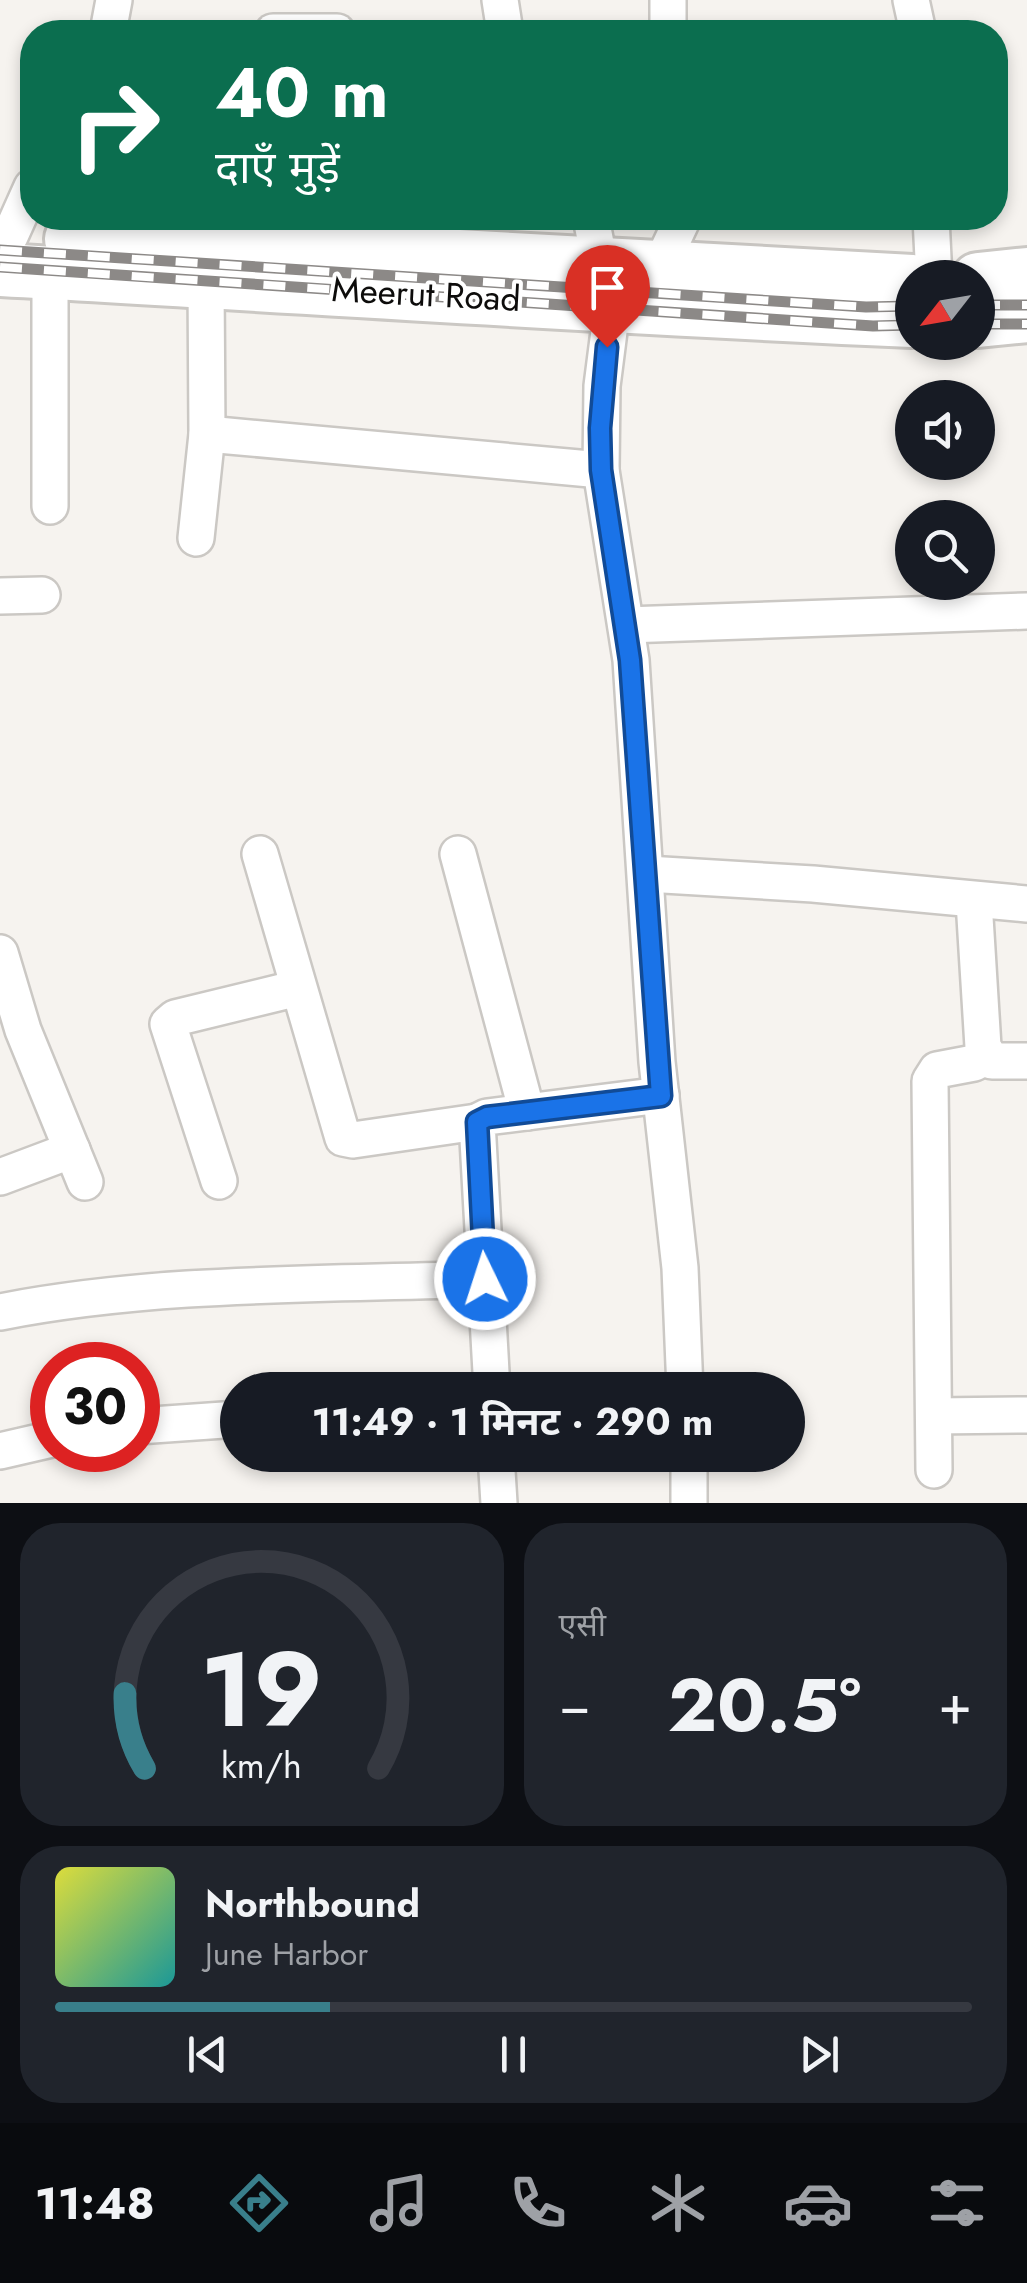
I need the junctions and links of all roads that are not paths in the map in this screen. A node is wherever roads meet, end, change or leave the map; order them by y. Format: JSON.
{"nodes":[{"id":1,"x":141,"y":230,"type":"edge"},
{"id":2,"x":189,"y":230,"type":"edge"},
{"id":3,"x":667,"y":230,"type":"edge"},
{"id":4,"x":932,"y":230,"type":"edge"},
{"id":5,"x":402,"y":235,"type":"edge"},
{"id":6,"x":15,"y":254,"type":"edge"},
{"id":7,"x":933,"y":260,"type":"edge"},
{"id":8,"x":618,"y":264,"type":"edge"},
{"id":9,"x":895,"y":281,"type":"edge"},
{"id":10,"x":206,"y":282,"type":"junction"},
{"id":11,"x":995,"y":293,"type":"edge"},
{"id":12,"x":1017,"y":312,"type":"edge"},
{"id":13,"x":895,"y":318,"type":"edge"},
{"id":14,"x":207,"y":434,"type":"junction"},
{"id":15,"x":601,"y":470,"type":"junction"},
{"id":16,"x":50,"y":506,"type":"dead end"},
{"id":17,"x":196,"y":538,"type":"dead end"},
{"id":18,"x":42,"y":595,"type":"dead end"},
{"id":19,"x":0,"y":596,"type":"edge"},
{"id":20,"x":1027,"y":612,"type":"edge"},
{"id":21,"x":626,"y":624,"type":"junction"},
{"id":22,"x":260,"y":854,"type":"dead end"},
{"id":23,"x":458,"y":854,"type":"dead end"},
{"id":24,"x":647,"y":874,"type":"junction"},
{"id":25,"x":974,"y":901,"type":"junction"},
{"id":26,"x":1027,"y":904,"type":"edge"},
{"id":27,"x":0,"y":953,"type":"edge"},
{"id":28,"x":298,"y":988,"type":"junction"},
{"id":29,"x":987,"y":1056,"type":"junction"},
{"id":30,"x":1027,"y":1062,"type":"edge"},
{"id":31,"x":661,"y":1096,"type":"junction"},
{"id":32,"x":527,"y":1112,"type":"junction"},
{"id":33,"x":477,"y":1122,"type":"junction"},
{"id":34,"x":0,"y":1177,"type":"edge"},
{"id":35,"x":219,"y":1182,"type":"dead end"},
{"id":36,"x":485,"y":1279,"type":"junction"},
{"id":37,"x":0,"y":1312,"type":"edge"},
{"id":38,"x":491,"y":1372,"type":"edge"},
{"id":39,"x":684,"y":1372,"type":"edge"},
{"id":40,"x":1027,"y":1415,"type":"edge"},
{"id":41,"x":934,"y":1416,"type":"junction"},
{"id":42,"x":220,"y":1420,"type":"edge"},
{"id":43,"x":160,"y":1424,"type":"edge"},
{"id":44,"x":30,"y":1444,"type":"edge"},
{"id":45,"x":0,"y":1451,"type":"edge"},
{"id":46,"x":934,"y":1470,"type":"dead end"},
{"id":47,"x":497,"y":1472,"type":"edge"},
{"id":48,"x":688,"y":1472,"type":"edge"},
{"id":49,"x":499,"y":1503,"type":"edge"},
{"id":50,"x":688,"y":1503,"type":"edge"}],
"edges":[{"from":1,"to":6,"type":"highway","name":"Meerut Road"},
{"from":2,"to":5,"type":"highway","name":"Meerut Road"},
{"from":3,"to":8,"type":"street"},
{"from":4,"to":7,"type":"street"},
{"from":5,"to":8,"type":"highway","name":"Meerut Road"},
{"from":6,"to":10,"type":"highway","name":"Meerut Road"},
{"from":6,"to":16,"type":"street"},
{"from":8,"to":9,"type":"highway","name":"Meerut Road"},
{"from":8,"to":10,"type":"highway","name":"Meerut Road"},
{"from":8,"to":13,"type":"highway","name":"Meerut Road"},
{"from":8,"to":15,"type":"street"},
{"from":10,"to":14,"type":"street"},
{"from":11,"to":12,"type":"highway"},
{"from":14,"to":15,"type":"street"},
{"from":14,"to":17,"type":"street"},
{"from":15,"to":21,"type":"street"},
{"from":18,"to":19,"type":"street"},
{"from":20,"to":21,"type":"street"},
{"from":21,"to":24,"type":"street"},
{"from":22,"to":28,"type":"street"},
{"from":23,"to":32,"type":"street"},
{"from":24,"to":25,"type":"street"},
{"from":24,"to":31,"type":"street"},
{"from":25,"to":26,"type":"street"},
{"from":25,"to":29,"type":"street"},
{"from":27,"to":34,"type":"street"},
{"from":28,"to":33,"type":"street"},
{"from":28,"to":35,"type":"street"},
{"from":29,"to":30,"type":"street"},
{"from":29,"to":41,"type":"street"},
{"from":31,"to":32,"type":"street"},
{"from":31,"to":39,"type":"street"},
{"from":32,"to":33,"type":"street"},
{"from":33,"to":36,"type":"street"},
{"from":36,"to":37,"type":"street"},
{"from":36,"to":38,"type":"street"},
{"from":40,"to":41,"type":"street"},
{"from":41,"to":46,"type":"street"},
{"from":42,"to":43,"type":"street"},
{"from":44,"to":45,"type":"street"},
{"from":47,"to":49,"type":"street"},
{"from":48,"to":50,"type":"street"}]}
